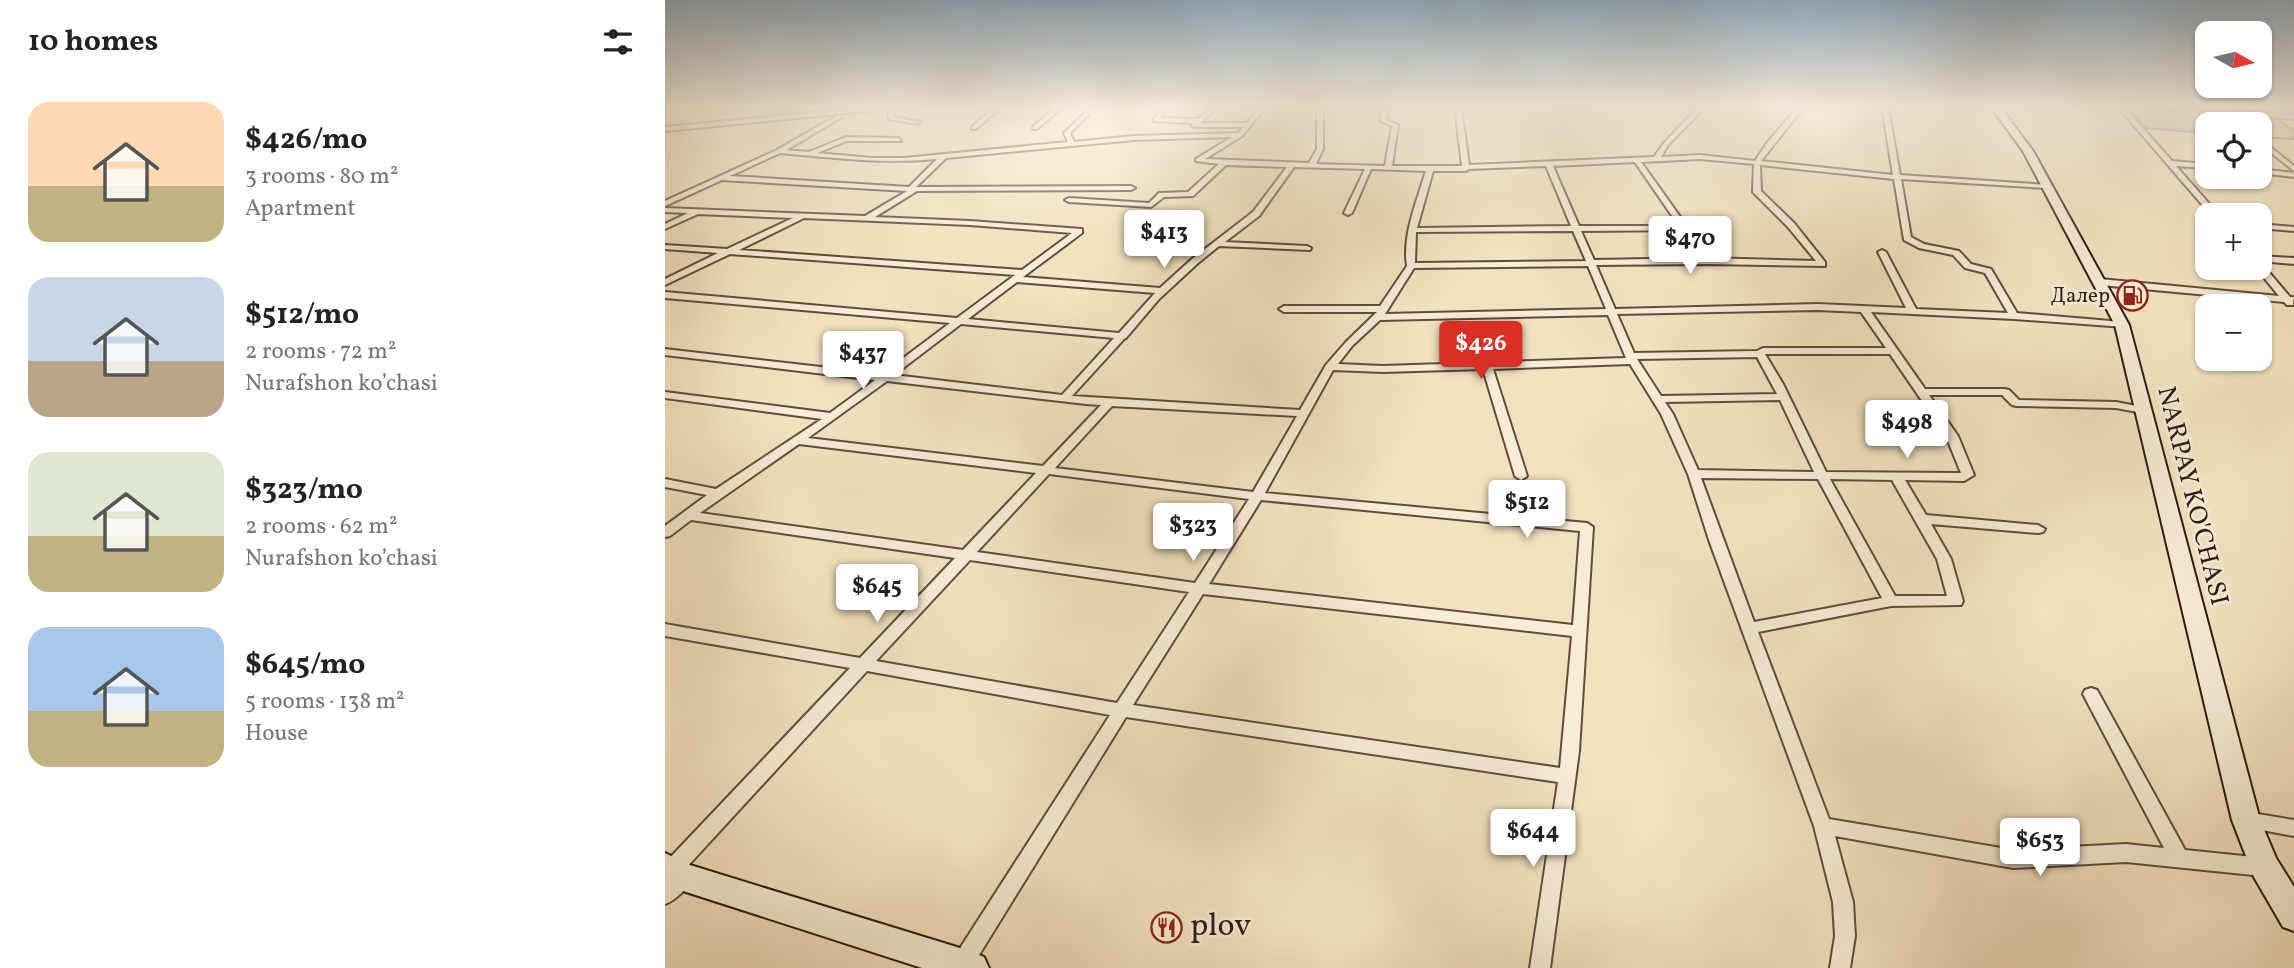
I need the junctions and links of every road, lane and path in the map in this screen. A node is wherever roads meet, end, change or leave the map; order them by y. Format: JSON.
{"nodes":[{"id":1,"x":777,"y":152,"type":"edge"},
{"id":2,"x":798,"y":152,"type":"edge"},
{"id":3,"x":991,"y":152,"type":"edge"},
{"id":4,"x":1212,"y":152,"type":"edge"},
{"id":5,"x":1318,"y":152,"type":"edge"},
{"id":6,"x":1391,"y":152,"type":"edge"},
{"id":7,"x":1465,"y":152,"type":"edge"},
{"id":8,"x":1661,"y":152,"type":"edge"},
{"id":9,"x":1762,"y":152,"type":"edge"},
{"id":10,"x":1893,"y":152,"type":"edge"},
{"id":11,"x":2029,"y":152,"type":"edge"},
{"id":12,"x":2159,"y":152,"type":"edge"},
{"id":13,"x":2273,"y":152,"type":"edge"},
{"id":14,"x":811,"y":153,"type":"joint"},
{"id":15,"x":943,"y":157,"type":"junction"},
{"id":16,"x":1657,"y":158,"type":"junction"},
{"id":17,"x":1636,"y":159,"type":"junction"},
{"id":18,"x":1758,"y":162,"type":"junction"},
{"id":19,"x":1224,"y":163,"type":"junction"},
{"id":20,"x":2168,"y":163,"type":"junction"},
{"id":21,"x":1549,"y":164,"type":"junction"},
{"id":22,"x":2195,"y":165,"type":"edge"},
{"id":23,"x":1291,"y":166,"type":"junction"},
{"id":24,"x":1311,"y":167,"type":"junction"},
{"id":25,"x":1368,"y":169,"type":"junction"},
{"id":26,"x":1388,"y":169,"type":"junction"},
{"id":27,"x":1430,"y":169,"type":"junction"},
{"id":28,"x":1467,"y":169,"type":"junction"},
{"id":29,"x":2294,"y":169,"type":"edge"},
{"id":30,"x":2272,"y":173,"type":"edge"},
{"id":31,"x":1897,"y":175,"type":"junction"},
{"id":32,"x":2294,"y":175,"type":"edge"},
{"id":33,"x":722,"y":178,"type":"junction"},
{"id":34,"x":2045,"y":186,"type":"junction"},
{"id":35,"x":914,"y":188,"type":"junction"},
{"id":36,"x":1131,"y":188,"type":"dead end"},
{"id":37,"x":1069,"y":200,"type":"dead end"},
{"id":38,"x":2204,"y":203,"type":"edge"},
{"id":39,"x":665,"y":204,"type":"edge"},
{"id":40,"x":665,"y":210,"type":"edge"},
{"id":41,"x":700,"y":211,"type":"junction"},
{"id":42,"x":1348,"y":213,"type":"dead end"},
{"id":43,"x":805,"y":215,"type":"junction"},
{"id":44,"x":864,"y":220,"type":"junction"},
{"id":45,"x":665,"y":227,"type":"edge"},
{"id":46,"x":2272,"y":227,"type":"edge"},
{"id":47,"x":1579,"y":229,"type":"junction"},
{"id":48,"x":2294,"y":229,"type":"edge"},
{"id":49,"x":1414,"y":230,"type":"junction"},
{"id":50,"x":1221,"y":244,"type":"junction"},
{"id":51,"x":665,"y":247,"type":"edge"},
{"id":52,"x":1307,"y":248,"type":"dead end"},
{"id":53,"x":1882,"y":252,"type":"dead end"},
{"id":54,"x":730,"y":253,"type":"junction"},
{"id":55,"x":2272,"y":259,"type":"edge"},
{"id":56,"x":2294,"y":261,"type":"edge"},
{"id":57,"x":1591,"y":263,"type":"junction"},
{"id":58,"x":1411,"y":266,"type":"junction"},
{"id":59,"x":1021,"y":276,"type":"junction"},
{"id":60,"x":2271,"y":280,"type":"edge"},
{"id":61,"x":665,"y":282,"type":"edge"},
{"id":62,"x":2100,"y":282,"type":"junction"},
{"id":63,"x":1163,"y":292,"type":"junction"},
{"id":64,"x":665,"y":295,"type":"edge"},
{"id":65,"x":2292,"y":303,"type":"edge"},
{"id":66,"x":1863,"y":308,"type":"junction"},
{"id":67,"x":1284,"y":309,"type":"dead end"},
{"id":68,"x":1611,"y":312,"type":"junction"},
{"id":69,"x":1913,"y":312,"type":"junction"},
{"id":70,"x":1380,"y":313,"type":"junction"},
{"id":71,"x":2014,"y":316,"type":"junction"},
{"id":72,"x":957,"y":323,"type":"junction"},
{"id":73,"x":2122,"y":325,"type":"junction"},
{"id":74,"x":1123,"y":336,"type":"junction"},
{"id":75,"x":1893,"y":351,"type":"junction"},
{"id":76,"x":665,"y":352,"type":"edge"},
{"id":77,"x":1761,"y":354,"type":"junction"},
{"id":78,"x":1631,"y":358,"type":"junction"},
{"id":79,"x":1487,"y":366,"type":"junction"},
{"id":80,"x":1330,"y":367,"type":"junction"},
{"id":81,"x":884,"y":377,"type":"junction"},
{"id":82,"x":1922,"y":392,"type":"junction"},
{"id":83,"x":665,"y":395,"type":"edge"},
{"id":84,"x":1784,"y":397,"type":"junction"},
{"id":85,"x":1065,"y":398,"type":"junction"},
{"id":86,"x":1658,"y":399,"type":"junction"},
{"id":87,"x":1109,"y":403,"type":"junction"},
{"id":88,"x":2143,"y":410,"type":"junction"},
{"id":89,"x":1303,"y":413,"type":"junction"},
{"id":90,"x":832,"y":417,"type":"junction"},
{"id":91,"x":795,"y":440,"type":"junction"},
{"id":92,"x":1045,"y":470,"type":"junction"},
{"id":93,"x":1695,"y":474,"type":"junction"},
{"id":94,"x":1822,"y":475,"type":"junction"},
{"id":95,"x":1521,"y":476,"type":"dead end"},
{"id":96,"x":1896,"y":476,"type":"junction"},
{"id":97,"x":665,"y":483,"type":"edge"},
{"id":98,"x":718,"y":493,"type":"junction"},
{"id":99,"x":1257,"y":496,"type":"junction"},
{"id":100,"x":688,"y":515,"type":"junction"},
{"id":101,"x":1922,"y":519,"type":"junction"},
{"id":102,"x":2038,"y":530,"type":"dead end"},
{"id":103,"x":665,"y":533,"type":"edge"},
{"id":104,"x":967,"y":555,"type":"junction"},
{"id":105,"x":1198,"y":588,"type":"junction"},
{"id":106,"x":1891,"y":601,"type":"junction"},
{"id":107,"x":1749,"y":628,"type":"junction"},
{"id":108,"x":665,"y":630,"type":"edge"},
{"id":109,"x":1580,"y":631,"type":"junction"},
{"id":110,"x":862,"y":666,"type":"junction"},
{"id":111,"x":2091,"y":694,"type":"dead end"},
{"id":112,"x":1120,"y":710,"type":"junction"},
{"id":113,"x":1566,"y":776,"type":"junction"},
{"id":114,"x":2246,"y":820,"type":"junction"},
{"id":115,"x":1823,"y":826,"type":"junction"},
{"id":116,"x":2294,"y":828,"type":"edge"},
{"id":117,"x":2179,"y":858,"type":"junction"},
{"id":118,"x":2265,"y":867,"type":"junction"},
{"id":119,"x":671,"y":877,"type":"edge"},
{"id":120,"x":2294,"y":916,"type":"edge"},
{"id":121,"x":967,"y":966,"type":"edge"},
{"id":122,"x":1541,"y":968,"type":"edge"},
{"id":123,"x":1840,"y":968,"type":"edge"}],
"edges":[{"from":1,"to":33,"type":"street"},
{"from":2,"to":14,"type":"street"},
{"from":3,"to":15,"type":"street"},
{"from":4,"to":19,"type":"street"},
{"from":5,"to":24,"type":"street"},
{"from":6,"to":26,"type":"street"},
{"from":7,"to":28,"type":"street"},
{"from":8,"to":16,"type":"street"},
{"from":9,"to":18,"type":"street"},
{"from":10,"to":31,"type":"street"},
{"from":11,"to":34,"type":"main road","name":"NARPAY KO'CHASI"},
{"from":12,"to":20,"type":"street"},
{"from":13,"to":29,"type":"street"},
{"from":14,"to":15,"type":"street"},
{"from":15,"to":35,"type":"street"},
{"from":16,"to":17,"type":"street"},
{"from":16,"to":18,"type":"street"},
{"from":17,"to":21,"type":"street"},
{"from":17,"to":47,"type":"street"},
{"from":18,"to":31,"type":"street"},
{"from":18,"to":57,"type":"street"},
{"from":19,"to":23,"type":"street"},
{"from":19,"to":37,"type":"street"},
{"from":20,"to":22,"type":"street"},
{"from":20,"to":38,"type":"street"},
{"from":21,"to":28,"type":"street"},
{"from":21,"to":47,"type":"street"},
{"from":23,"to":24,"type":"street"},
{"from":23,"to":50,"type":"street"},
{"from":24,"to":25,"type":"street"},
{"from":25,"to":26,"type":"street"},
{"from":25,"to":42,"type":"street"},
{"from":26,"to":27,"type":"street"},
{"from":27,"to":28,"type":"street"},
{"from":27,"to":49,"type":"street"},
{"from":30,"to":32,"type":"street"},
{"from":31,"to":34,"type":"street"},
{"from":31,"to":71,"type":"street"},
{"from":33,"to":35,"type":"street"},
{"from":33,"to":39,"type":"street"},
{"from":34,"to":62,"type":"main road","name":"NARPAY KO'CHASI"},
{"from":35,"to":36,"type":"street"},
{"from":35,"to":44,"type":"street"},
{"from":40,"to":41,"type":"street"},
{"from":41,"to":43,"type":"street"},
{"from":41,"to":45,"type":"street"},
{"from":43,"to":44,"type":"street"},
{"from":43,"to":54,"type":"street"},
{"from":44,"to":59,"type":"street"},
{"from":46,"to":48,"type":"street"},
{"from":47,"to":49,"type":"street"},
{"from":47,"to":57,"type":"street"},
{"from":49,"to":58,"type":"street"},
{"from":50,"to":52,"type":"street"},
{"from":50,"to":63,"type":"street"},
{"from":51,"to":54,"type":"street"},
{"from":53,"to":69,"type":"street"},
{"from":54,"to":59,"type":"street"},
{"from":54,"to":61,"type":"street"},
{"from":55,"to":56,"type":"street"},
{"from":57,"to":58,"type":"street"},
{"from":57,"to":68,"type":"street"},
{"from":58,"to":70,"type":"street"},
{"from":59,"to":63,"type":"street"},
{"from":59,"to":72,"type":"street"},
{"from":60,"to":65,"type":"street"},
{"from":62,"to":65,"type":"street"},
{"from":62,"to":73,"type":"main road","name":"NARPAY KO'CHASI"},
{"from":63,"to":74,"type":"street"},
{"from":64,"to":72,"type":"street"},
{"from":66,"to":68,"type":"street"},
{"from":66,"to":69,"type":"street"},
{"from":66,"to":75,"type":"street"},
{"from":67,"to":70,"type":"street"},
{"from":68,"to":70,"type":"street"},
{"from":68,"to":78,"type":"street"},
{"from":69,"to":71,"type":"street"},
{"from":70,"to":80,"type":"street"},
{"from":71,"to":73,"type":"street"},
{"from":72,"to":74,"type":"street"},
{"from":72,"to":81,"type":"street"},
{"from":73,"to":88,"type":"main road","name":"NARPAY KO'CHASI"},
{"from":74,"to":85,"type":"street"},
{"from":75,"to":77,"type":"street"},
{"from":75,"to":82,"type":"street"},
{"from":76,"to":81,"type":"street"},
{"from":77,"to":78,"type":"street"},
{"from":77,"to":84,"type":"street"},
{"from":78,"to":79,"type":"street"},
{"from":78,"to":86,"type":"street"},
{"from":79,"to":80,"type":"street"},
{"from":79,"to":95,"type":"street"},
{"from":80,"to":89,"type":"street"},
{"from":81,"to":85,"type":"street"},
{"from":81,"to":90,"type":"street"},
{"from":82,"to":88,"type":"street"},
{"from":82,"to":96,"type":"street"},
{"from":83,"to":90,"type":"street"},
{"from":84,"to":86,"type":"street"},
{"from":84,"to":94,"type":"street"},
{"from":85,"to":87,"type":"street"},
{"from":86,"to":93,"type":"street"},
{"from":87,"to":89,"type":"street"},
{"from":87,"to":92,"type":"street"},
{"from":88,"to":114,"type":"main road","name":"NARPAY KO'CHASI"},
{"from":89,"to":99,"type":"street"},
{"from":90,"to":91,"type":"street"},
{"from":91,"to":92,"type":"street"},
{"from":91,"to":98,"type":"street"},
{"from":92,"to":99,"type":"street"},
{"from":92,"to":104,"type":"street"},
{"from":93,"to":94,"type":"street"},
{"from":93,"to":107,"type":"street"},
{"from":94,"to":96,"type":"street"},
{"from":94,"to":106,"type":"street"},
{"from":96,"to":101,"type":"street"},
{"from":97,"to":98,"type":"street"},
{"from":98,"to":100,"type":"street"},
{"from":99,"to":105,"type":"street"},
{"from":99,"to":109,"type":"street"},
{"from":100,"to":103,"type":"street"},
{"from":100,"to":104,"type":"street"},
{"from":101,"to":102,"type":"street"},
{"from":101,"to":106,"type":"street"},
{"from":104,"to":105,"type":"street"},
{"from":104,"to":110,"type":"street"},
{"from":105,"to":109,"type":"street"},
{"from":105,"to":112,"type":"street"},
{"from":106,"to":107,"type":"street"},
{"from":107,"to":115,"type":"street"},
{"from":108,"to":110,"type":"street"},
{"from":109,"to":113,"type":"street"},
{"from":110,"to":112,"type":"street"},
{"from":110,"to":119,"type":"street"},
{"from":111,"to":117,"type":"street"},
{"from":112,"to":113,"type":"street"},
{"from":112,"to":121,"type":"street"},
{"from":113,"to":122,"type":"street"},
{"from":114,"to":116,"type":"street"},
{"from":114,"to":118,"type":"main road","name":"NARPAY KO'CHASI"},
{"from":115,"to":117,"type":"street"},
{"from":115,"to":123,"type":"street"},
{"from":117,"to":118,"type":"street"},
{"from":118,"to":120,"type":"main road","name":"NARPAY KO'CHASI"},
{"from":119,"to":121,"type":"main road"}]}
